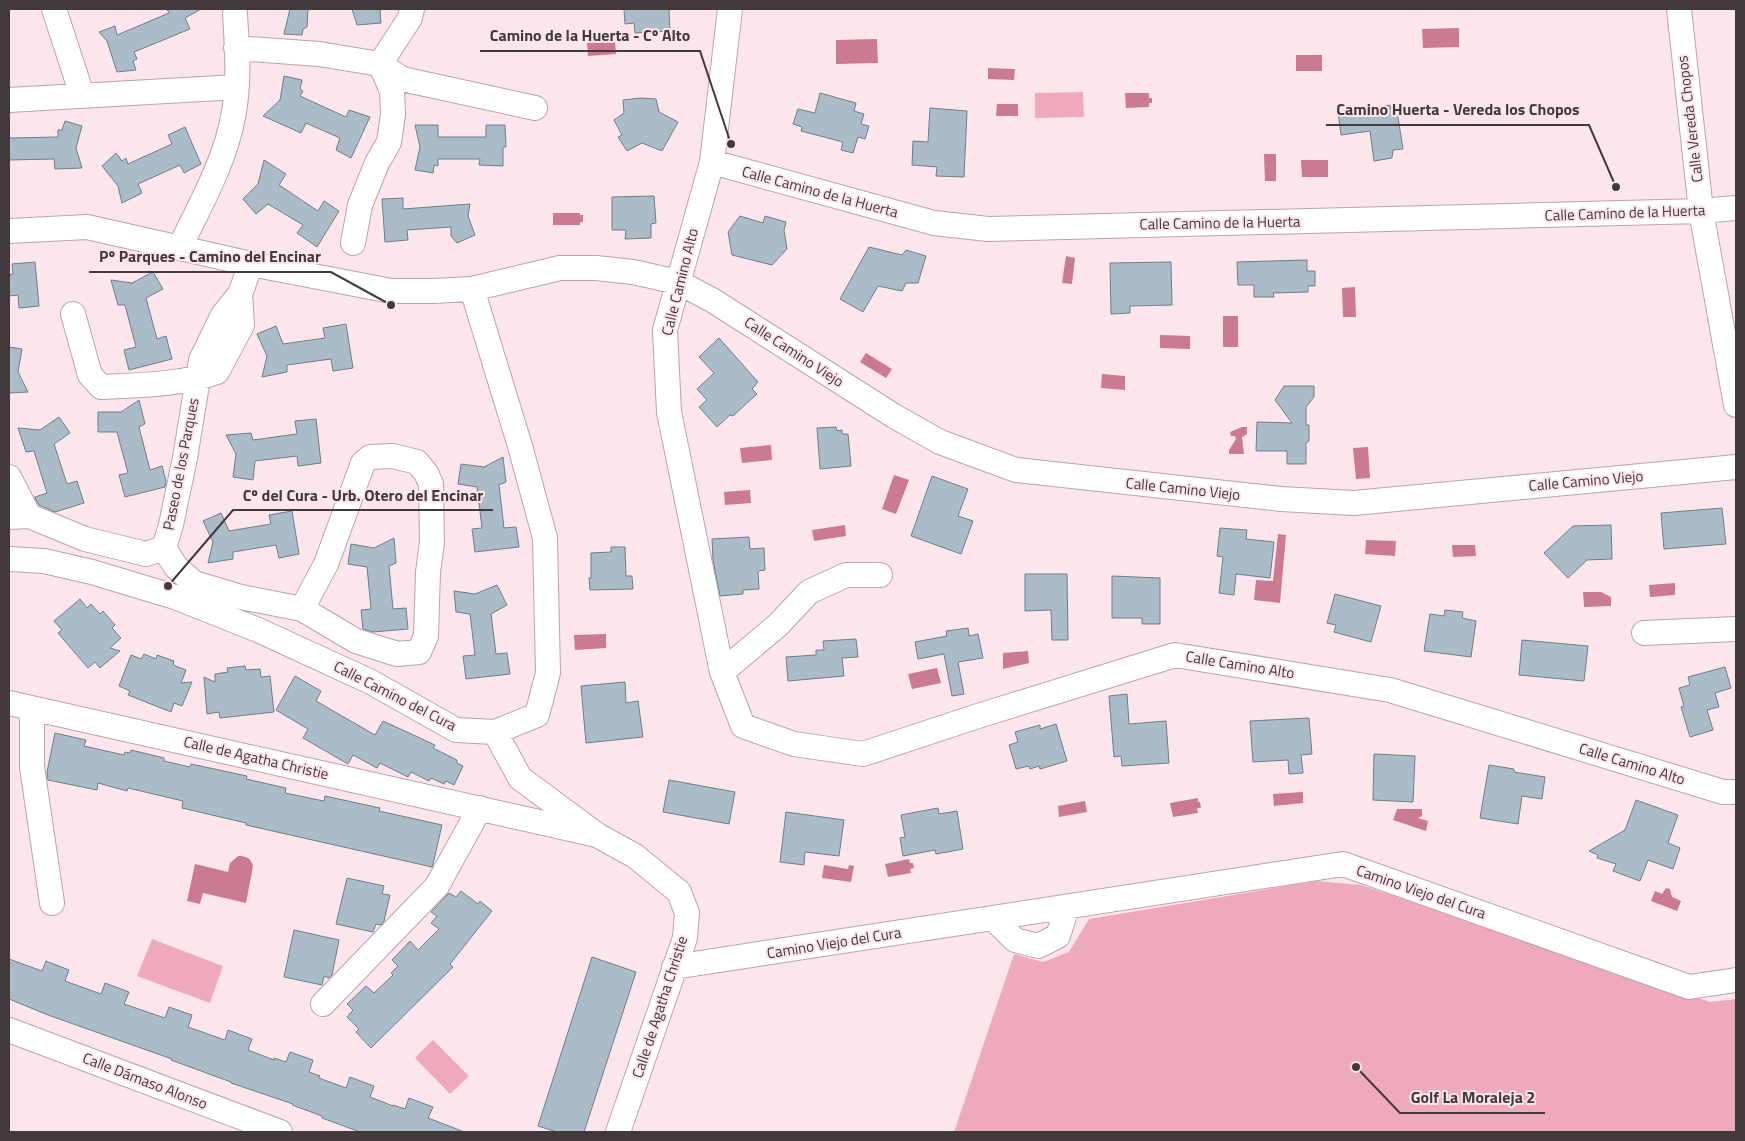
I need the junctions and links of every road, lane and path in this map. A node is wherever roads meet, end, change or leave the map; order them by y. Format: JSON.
{"nodes":[{"id":1,"x":54,"y":9,"type":"edge"},
{"id":2,"x":412,"y":9,"type":"edge"},
{"id":3,"x":730,"y":9,"type":"edge"},
{"id":4,"x":1678,"y":9,"type":"edge"},
{"id":5,"x":235,"y":10,"type":"edge"},
{"id":6,"x":236,"y":48,"type":"junction"},
{"id":7,"x":380,"y":64,"type":"junction"},
{"id":8,"x":237,"y":87,"type":"junction"},
{"id":9,"x":82,"y":95,"type":"junction"},
{"id":10,"x":9,"y":100,"type":"edge"},
{"id":11,"x":535,"y":108,"type":"dead end"},
{"id":12,"x":712,"y":162,"type":"junction"},
{"id":13,"x":1736,"y":208,"type":"edge"},
{"id":14,"x":1701,"y":211,"type":"junction"},
{"id":15,"x":9,"y":231,"type":"edge"},
{"id":16,"x":354,"y":243,"type":"dead end"},
{"id":17,"x":180,"y":247,"type":"junction"},
{"id":18,"x":251,"y":264,"type":"junction"},
{"id":19,"x":678,"y":282,"type":"junction"},
{"id":20,"x":472,"y":289,"type":"junction"},
{"id":21,"x":73,"y":314,"type":"dead end"},
{"id":22,"x":197,"y":379,"type":"junction"},
{"id":23,"x":1736,"y":405,"type":"edge"},
{"id":24,"x":1736,"y":467,"type":"edge"},
{"id":25,"x":9,"y":477,"type":"edge"},
{"id":26,"x":19,"y":517,"type":"edge"},
{"id":27,"x":164,"y":548,"type":"junction"},
{"id":28,"x":9,"y":559,"type":"edge"},
{"id":29,"x":880,"y":576,"type":"dead end"},
{"id":30,"x":302,"y":609,"type":"junction"},
{"id":31,"x":1736,"y":629,"type":"edge"},
{"id":32,"x":1644,"y":632,"type":"dead end"},
{"id":33,"x":722,"y":672,"type":"junction"},
{"id":34,"x":9,"y":703,"type":"edge"},
{"id":35,"x":32,"y":709,"type":"junction"},
{"id":36,"x":495,"y":732,"type":"junction"},
{"id":37,"x":1736,"y":792,"type":"edge"},
{"id":38,"x":480,"y":808,"type":"junction"},
{"id":39,"x":597,"y":835,"type":"junction"},
{"id":40,"x":52,"y":904,"type":"dead end"},
{"id":41,"x":1067,"y":908,"type":"junction"},
{"id":42,"x":994,"y":919,"type":"junction"},
{"id":43,"x":674,"y":967,"type":"junction"},
{"id":44,"x":1736,"y":980,"type":"edge"},
{"id":45,"x":323,"y":1004,"type":"dead end"},
{"id":46,"x":9,"y":1030,"type":"edge"},
{"id":47,"x":280,"y":1132,"type":"edge"},
{"id":48,"x":618,"y":1132,"type":"edge"}],
"edges":[{"from":1,"to":9,"type":"street"},
{"from":2,"to":7,"type":"street"},
{"from":3,"to":12,"type":"street","name":"Calle Camino Alto"},
{"from":4,"to":14,"type":"street","name":"Calle Vereda Chopos"},
{"from":5,"to":6,"type":"street"},
{"from":6,"to":7,"type":"street"},
{"from":6,"to":8,"type":"street"},
{"from":7,"to":11,"type":"street"},
{"from":7,"to":16,"type":"street"},
{"from":8,"to":9,"type":"street"},
{"from":8,"to":17,"type":"street"},
{"from":9,"to":10,"type":"street"},
{"from":12,"to":14,"type":"street","name":"Calle Camino de la Huerta"},
{"from":12,"to":19,"type":"street","name":"Calle Camino Alto"},
{"from":13,"to":14,"type":"street","name":"Calle Camino de la Huerta"},
{"from":14,"to":23,"type":"street","name":"Calle Vereda Chopos"},
{"from":15,"to":17,"type":"street"},
{"from":17,"to":18,"type":"street"},
{"from":18,"to":20,"type":"street"},
{"from":18,"to":22,"type":"street","name":"Paseo de los Parques"},
{"from":19,"to":20,"type":"street"},
{"from":19,"to":24,"type":"street","name":"Calle Camino Viejo"},
{"from":19,"to":33,"type":"street","name":"Calle Camino Alto"},
{"from":20,"to":36,"type":"street","name":"Calle Camino del Cura"},
{"from":21,"to":22,"type":"street","name":"Paseo de los Parques"},
{"from":22,"to":27,"type":"street","name":"Paseo de los Parques"},
{"from":25,"to":26,"type":"street","name":"Paseo de los Parques"},
{"from":26,"to":27,"type":"street","name":"Paseo de los Parques"},
{"from":27,"to":30,"type":"street","name":"Paseo de los Parques"},
{"from":28,"to":36,"type":"street","name":"Calle Camino del Cura"},
{"from":29,"to":33,"type":"street"},
{"from":30,"to":30,"type":"street","name":"Paseo de los Parques"},
{"from":31,"to":32,"type":"street"},
{"from":33,"to":37,"type":"street","name":"Calle Camino Alto"},
{"from":34,"to":35,"type":"street","name":"Calle de Agatha Christie"},
{"from":35,"to":38,"type":"street","name":"Calle de Agatha Christie"},
{"from":35,"to":40,"type":"street"},
{"from":36,"to":39,"type":"street","name":"Calle de Agatha Christie"},
{"from":38,"to":39,"type":"street","name":"Calle de Agatha Christie"},
{"from":38,"to":45,"type":"street"},
{"from":39,"to":43,"type":"street","name":"Calle de Agatha Christie"},
{"from":41,"to":42,"type":"street","name":"Camino Viejo del Cura"},
{"from":41,"to":42,"type":"street"},
{"from":41,"to":44,"type":"street","name":"Camino Viejo del Cura"},
{"from":42,"to":43,"type":"street","name":"Camino Viejo del Cura"},
{"from":43,"to":48,"type":"street","name":"Calle de Agatha Christie"},
{"from":46,"to":47,"type":"street","name":"Calle Dámaso Alonso"}]}
